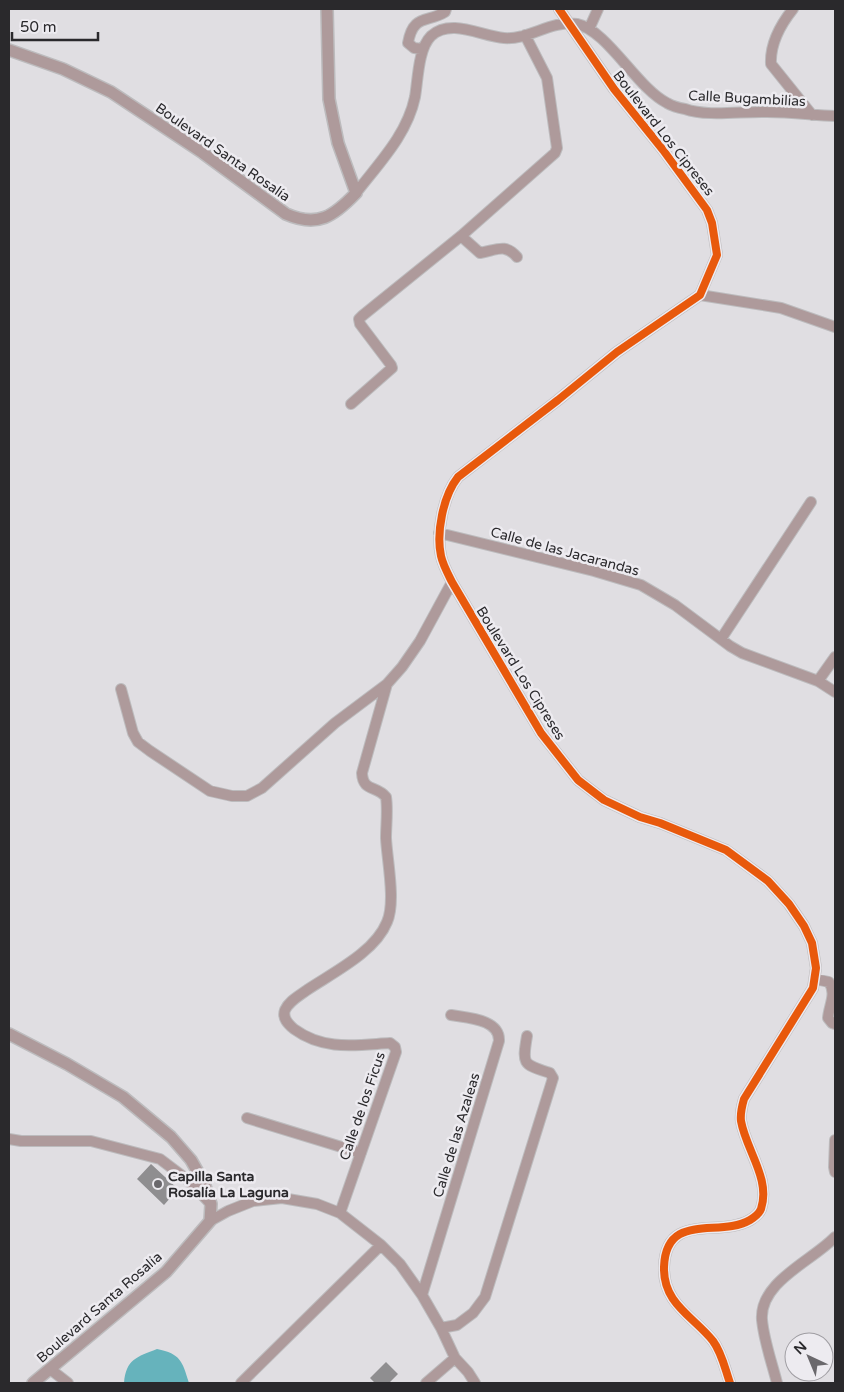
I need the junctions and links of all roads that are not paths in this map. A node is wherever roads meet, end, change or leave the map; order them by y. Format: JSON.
{"nodes":[{"id":1,"x":327,"y":9,"type":"edge"},
{"id":2,"x":446,"y":9,"type":"edge"},
{"id":3,"x":559,"y":9,"type":"edge"},
{"id":4,"x":598,"y":9,"type":"edge"},
{"id":5,"x":793,"y":9,"type":"edge"},
{"id":6,"x":569,"y":24,"type":"junction"},
{"id":7,"x":589,"y":29,"type":"junction"},
{"id":8,"x":525,"y":35,"type":"junction"},
{"id":9,"x":423,"y":49,"type":"junction"},
{"id":10,"x":9,"y":50,"type":"edge"},
{"id":11,"x":812,"y":115,"type":"junction"},
{"id":12,"x":835,"y":116,"type":"edge"},
{"id":13,"x":356,"y":193,"type":"junction"},
{"id":14,"x":461,"y":236,"type":"junction"},
{"id":15,"x":518,"y":257,"type":"dead end"},
{"id":16,"x":700,"y":295,"type":"junction"},
{"id":17,"x":835,"y":327,"type":"edge"},
{"id":18,"x":351,"y":404,"type":"dead end"},
{"id":19,"x":811,"y":502,"type":"dead end"},
{"id":20,"x":439,"y":533,"type":"junction"},
{"id":21,"x":452,"y":582,"type":"junction"},
{"id":22,"x":721,"y":639,"type":"junction"},
{"id":23,"x":835,"y":657,"type":"edge"},
{"id":24,"x":818,"y":681,"type":"junction"},
{"id":25,"x":387,"y":684,"type":"junction"},
{"id":26,"x":122,"y":689,"type":"dead end"},
{"id":27,"x":835,"y":692,"type":"edge"},
{"id":28,"x":815,"y":979,"type":"junction"},
{"id":29,"x":451,"y":1015,"type":"dead end"},
{"id":30,"x":835,"y":1024,"type":"edge"},
{"id":31,"x":9,"y":1034,"type":"edge"},
{"id":32,"x":527,"y":1036,"type":"dead end"},
{"id":33,"x":247,"y":1118,"type":"dead end"},
{"id":34,"x":9,"y":1139,"type":"edge"},
{"id":35,"x":835,"y":1140,"type":"edge"},
{"id":36,"x":361,"y":1153,"type":"junction"},
{"id":37,"x":835,"y":1172,"type":"edge"},
{"id":38,"x":211,"y":1204,"type":"junction"},
{"id":39,"x":340,"y":1213,"type":"junction"},
{"id":40,"x":210,"y":1221,"type":"junction"},
{"id":41,"x":835,"y":1237,"type":"edge"},
{"id":42,"x":381,"y":1245,"type":"junction"},
{"id":43,"x":422,"y":1295,"type":"junction"},
{"id":44,"x":441,"y":1328,"type":"junction"},
{"id":45,"x":455,"y":1358,"type":"junction"},
{"id":46,"x":50,"y":1369,"type":"junction"},
{"id":47,"x":36,"y":1382,"type":"edge"},
{"id":48,"x":68,"y":1383,"type":"edge"},
{"id":49,"x":241,"y":1383,"type":"edge"},
{"id":50,"x":426,"y":1383,"type":"edge"},
{"id":51,"x":475,"y":1383,"type":"edge"},
{"id":52,"x":730,"y":1383,"type":"edge"},
{"id":53,"x":777,"y":1383,"type":"edge"}],
"edges":[{"from":1,"to":13,"type":"street"},
{"from":2,"to":9,"type":"street"},
{"from":3,"to":6,"type":"street","name":"Boulevard Los Cipreses"},
{"from":4,"to":7,"type":"street"},
{"from":5,"to":11,"type":"street"},
{"from":6,"to":7,"type":"street","name":"Calle Bugambilias"},
{"from":6,"to":8,"type":"street"},
{"from":6,"to":16,"type":"street","name":"Boulevard Los Cipreses"},
{"from":7,"to":11,"type":"street","name":"Calle Bugambilias"},
{"from":8,"to":9,"type":"street"},
{"from":8,"to":14,"type":"street"},
{"from":9,"to":13,"type":"street"},
{"from":10,"to":13,"type":"street","name":"Boulevard Santa Rosalía"},
{"from":11,"to":12,"type":"street","name":"Calle Bugambilias"},
{"from":14,"to":15,"type":"street"},
{"from":14,"to":18,"type":"street"},
{"from":16,"to":17,"type":"street"},
{"from":16,"to":20,"type":"street","name":"Boulevard Los Cipreses"},
{"from":19,"to":22,"type":"street"},
{"from":20,"to":21,"type":"street","name":"Boulevard Los Cipreses"},
{"from":20,"to":22,"type":"street","name":"Calle de las Jacarandas"},
{"from":21,"to":25,"type":"street"},
{"from":21,"to":28,"type":"street","name":"Boulevard Los Cipreses"},
{"from":22,"to":24,"type":"street","name":"Calle de las Jacarandas"},
{"from":23,"to":24,"type":"street"},
{"from":24,"to":27,"type":"street","name":"Calle de las Jacarandas"},
{"from":25,"to":26,"type":"street"},
{"from":25,"to":36,"type":"street","name":"Calle de los Ficus"},
{"from":28,"to":30,"type":"street"},
{"from":28,"to":52,"type":"street","name":"Boulevard Los Cipreses"},
{"from":29,"to":43,"type":"street","name":"Calle de las Azaleas"},
{"from":31,"to":38,"type":"street"},
{"from":32,"to":44,"type":"street"},
{"from":33,"to":36,"type":"street"},
{"from":34,"to":38,"type":"street"},
{"from":35,"to":37,"type":"street"},
{"from":36,"to":39,"type":"street","name":"Calle de los Ficus"},
{"from":38,"to":40,"type":"street"},
{"from":39,"to":40,"type":"street"},
{"from":39,"to":42,"type":"street"},
{"from":40,"to":46,"type":"street","name":"Boulevard Santa Rosalía"},
{"from":41,"to":53,"type":"street"},
{"from":42,"to":43,"type":"street"},
{"from":42,"to":49,"type":"street"},
{"from":43,"to":44,"type":"street"},
{"from":44,"to":45,"type":"street"},
{"from":45,"to":50,"type":"street"},
{"from":45,"to":51,"type":"street"},
{"from":46,"to":47,"type":"street","name":"Boulevard Santa Rosalía"},
{"from":46,"to":48,"type":"street"}]}
